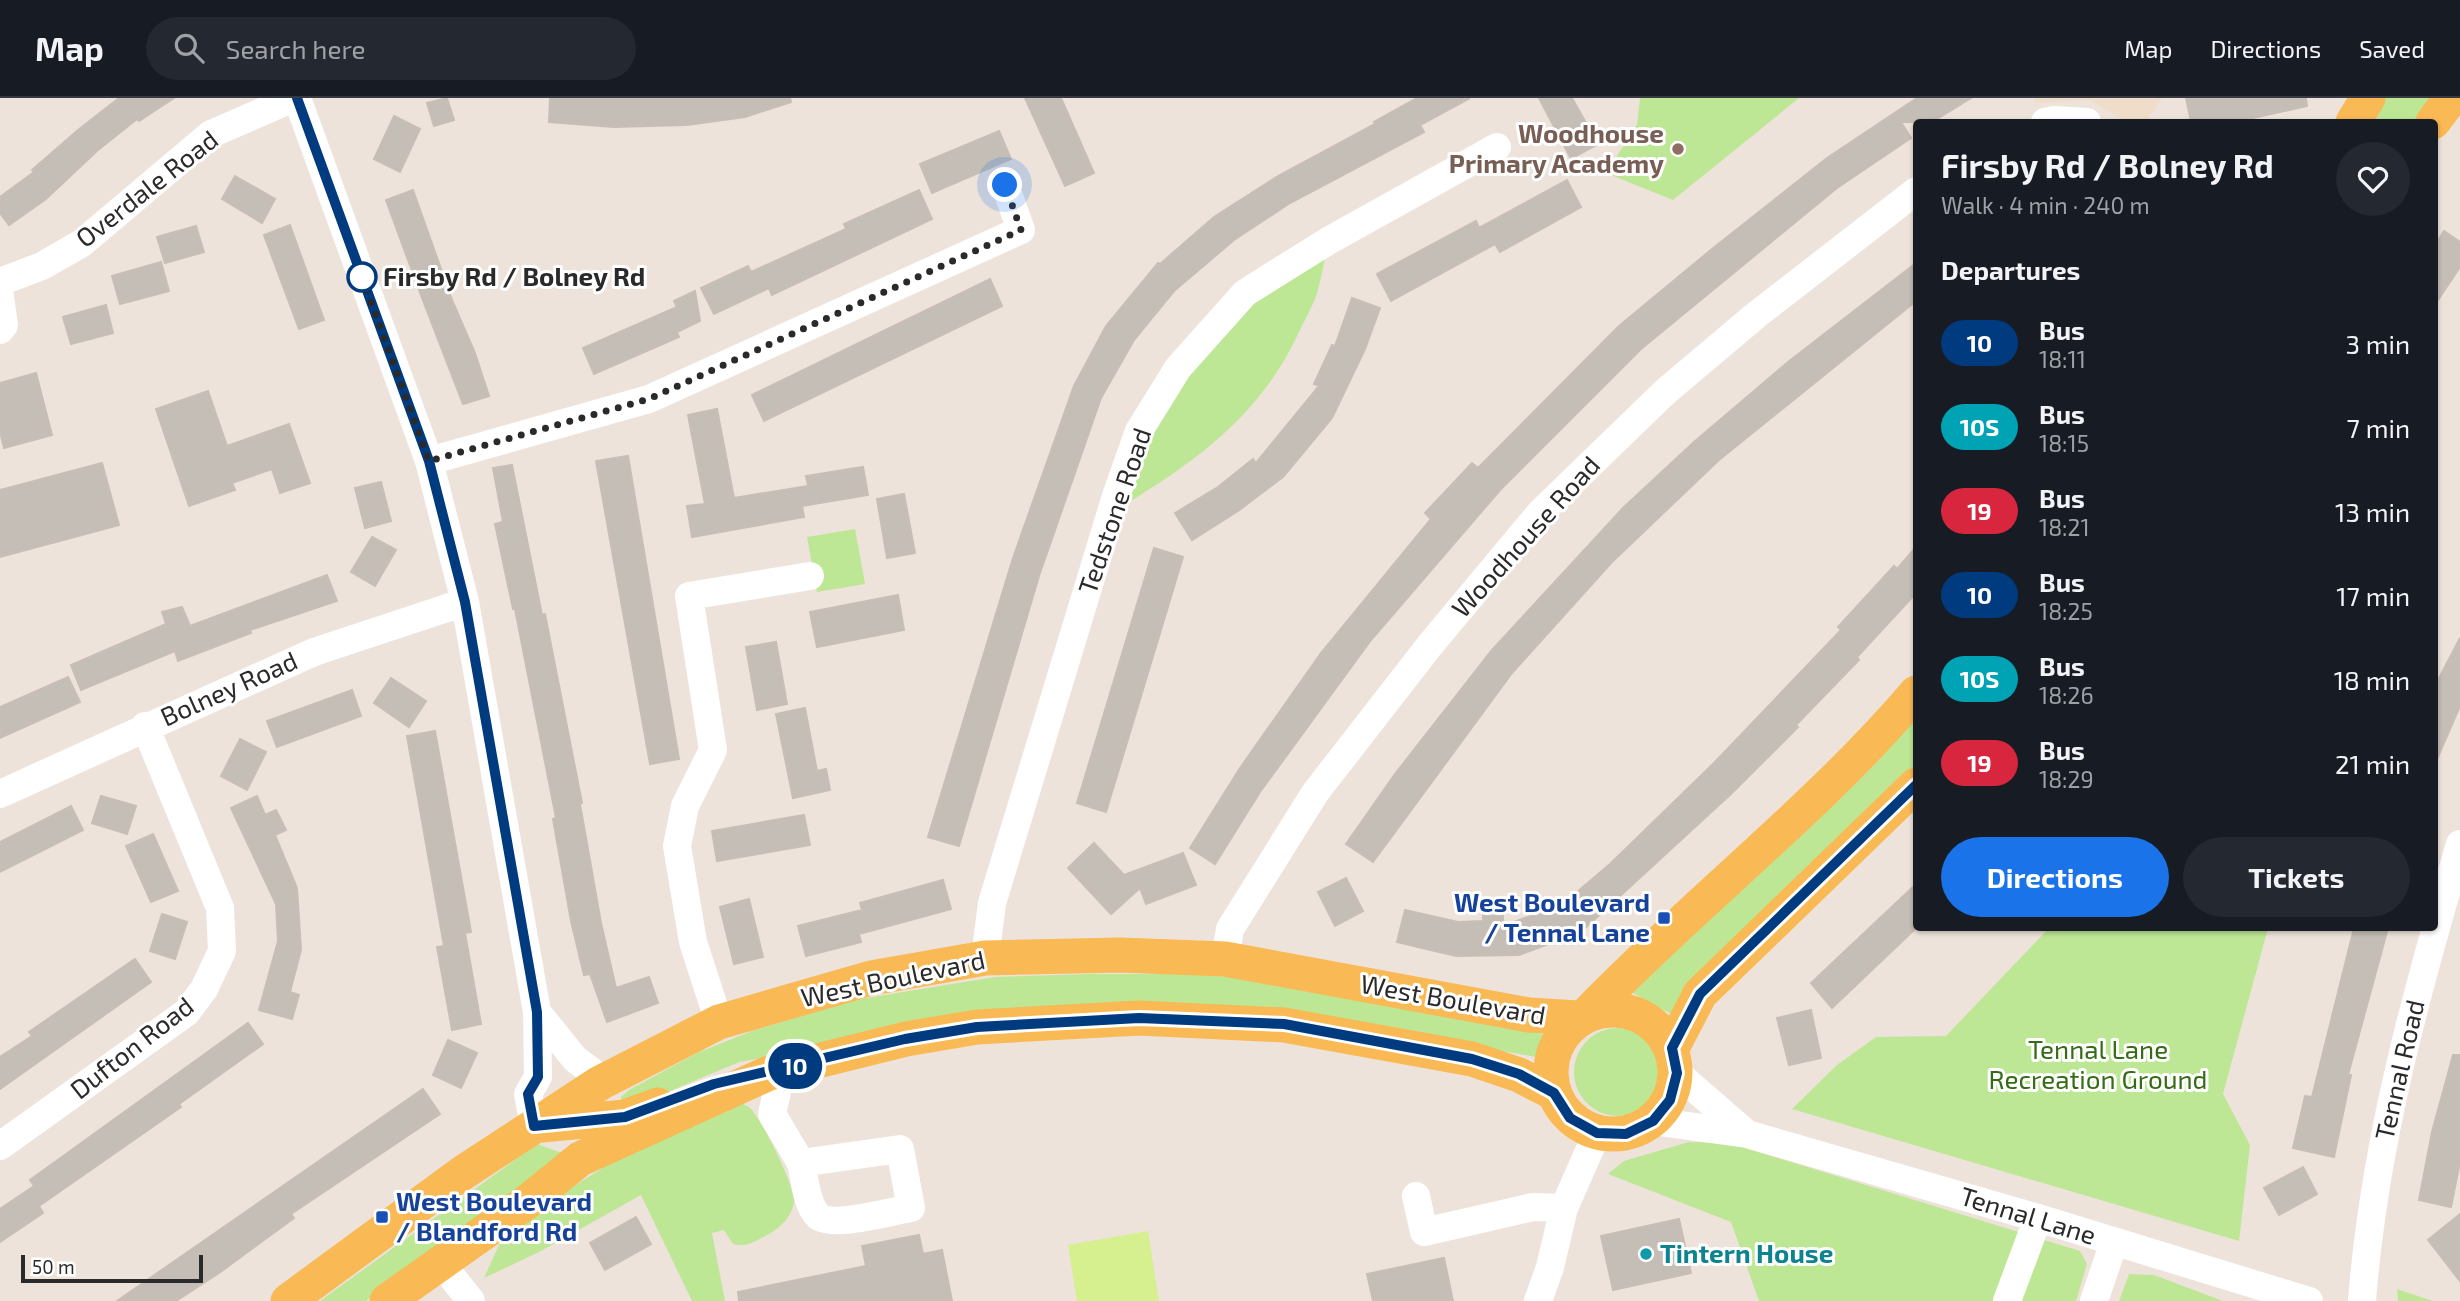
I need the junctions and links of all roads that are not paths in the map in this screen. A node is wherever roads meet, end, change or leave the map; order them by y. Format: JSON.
{"nodes":[{"id":1,"x":296,"y":98,"type":"edge"},
{"id":2,"x":2368,"y":98,"type":"edge"},
{"id":3,"x":2451,"y":98,"type":"edge"},
{"id":4,"x":2079,"y":113,"type":"edge"},
{"id":5,"x":2056,"y":119,"type":"edge"},
{"id":6,"x":2355,"y":119,"type":"edge"},
{"id":7,"x":2435,"y":119,"type":"edge"},
{"id":8,"x":1497,"y":147,"type":"dead end"},
{"id":9,"x":1005,"y":185,"type":"dead end"},
{"id":10,"x":1913,"y":193,"type":"edge"},
{"id":11,"x":0,"y":282,"type":"edge"},
{"id":12,"x":0,"y":297,"type":"edge"},
{"id":13,"x":0,"y":330,"type":"edge"},
{"id":14,"x":429,"y":461,"type":"junction"},
{"id":15,"x":810,"y":576,"type":"dead end"},
{"id":16,"x":465,"y":602,"type":"junction"},
{"id":17,"x":1913,"y":696,"type":"edge"},
{"id":18,"x":145,"y":726,"type":"junction"},
{"id":19,"x":1913,"y":788,"type":"edge"},
{"id":20,"x":0,"y":794,"type":"edge"},
{"id":21,"x":2460,"y":844,"type":"edge"},
{"id":22,"x":2438,"y":918,"type":"edge"},
{"id":23,"x":2434,"y":931,"type":"edge"},
{"id":24,"x":985,"y":958,"type":"junction"},
{"id":25,"x":1225,"y":959,"type":"junction"},
{"id":26,"x":537,"y":1012,"type":"junction"},
{"id":27,"x":1583,"y":1016,"type":"junction"},
{"id":28,"x":719,"y":1022,"type":"junction"},
{"id":29,"x":575,"y":1059,"type":"junction"},
{"id":30,"x":1674,"y":1060,"type":"junction"},
{"id":31,"x":775,"y":1071,"type":"junction"},
{"id":32,"x":538,"y":1077,"type":"junction"},
{"id":33,"x":600,"y":1083,"type":"junction"},
{"id":34,"x":1554,"y":1093,"type":"junction"},
{"id":35,"x":593,"y":1118,"type":"junction"},
{"id":36,"x":1653,"y":1121,"type":"junction"},
{"id":37,"x":534,"y":1126,"type":"junction"},
{"id":38,"x":1597,"y":1133,"type":"junction"},
{"id":39,"x":1747,"y":1134,"type":"junction"},
{"id":40,"x":0,"y":1146,"type":"edge"},
{"id":41,"x":580,"y":1159,"type":"junction"},
{"id":42,"x":801,"y":1163,"type":"dead end"},
{"id":43,"x":1416,"y":1196,"type":"dead end"},
{"id":44,"x":1563,"y":1208,"type":"junction"},
{"id":45,"x":2038,"y":1218,"type":"junction"},
{"id":46,"x":2113,"y":1242,"type":"junction"},
{"id":47,"x":441,"y":1263,"type":"junction"},
{"id":48,"x":1540,"y":1300,"type":"edge"},
{"id":49,"x":288,"y":1301,"type":"edge"},
{"id":50,"x":387,"y":1301,"type":"edge"},
{"id":51,"x":471,"y":1301,"type":"edge"},
{"id":52,"x":2007,"y":1301,"type":"edge"},
{"id":53,"x":2094,"y":1301,"type":"edge"},
{"id":54,"x":2309,"y":1301,"type":"edge"},
{"id":55,"x":2362,"y":1301,"type":"edge"}],
"edges":[{"from":1,"to":11,"type":"street","name":"Overdale Road"},
{"from":1,"to":14,"type":"street"},
{"from":2,"to":6,"type":"main road"},
{"from":3,"to":7,"type":"main road"},
{"from":4,"to":5,"type":"street"},
{"from":8,"to":24,"type":"street","name":"Tedstone Road"},
{"from":9,"to":14,"type":"street"},
{"from":10,"to":25,"type":"street","name":"Woodhouse Road"},
{"from":12,"to":13,"type":"street"},
{"from":14,"to":16,"type":"street"},
{"from":15,"to":28,"type":"street"},
{"from":16,"to":18,"type":"street","name":"Bolney Road"},
{"from":16,"to":26,"type":"street"},
{"from":17,"to":27,"type":"main road"},
{"from":18,"to":20,"type":"street","name":"Bolney Road"},
{"from":18,"to":40,"type":"street","name":"Dufton Road"},
{"from":19,"to":30,"type":"main road"},
{"from":21,"to":22,"type":"street","name":"Tennal Road"},
{"from":23,"to":55,"type":"street","name":"Tennal Road"},
{"from":24,"to":25,"type":"main road","name":"West Boulevard"},
{"from":24,"to":28,"type":"main road","name":"West Boulevard"},
{"from":25,"to":27,"type":"main road","name":"West Boulevard"},
{"from":26,"to":29,"type":"street"},
{"from":26,"to":32,"type":"street"},
{"from":27,"to":30,"type":"main road"},
{"from":27,"to":34,"type":"main road"},
{"from":28,"to":33,"type":"main road","name":"West Boulevard"},
{"from":29,"to":32,"type":"street"},
{"from":29,"to":33,"type":"street"},
{"from":30,"to":36,"type":"main road"},
{"from":30,"to":39,"type":"street","name":"Tennal Lane"},
{"from":31,"to":34,"type":"main road","name":"West Boulevard"},
{"from":31,"to":35,"type":"main road"},
{"from":31,"to":41,"type":"main road","name":"West Boulevard"},
{"from":31,"to":42,"type":"street"},
{"from":32,"to":37,"type":"street"},
{"from":33,"to":35,"type":"main road"},
{"from":33,"to":37,"type":"main road","name":"West Boulevard"},
{"from":34,"to":38,"type":"main road"},
{"from":35,"to":37,"type":"main road"},
{"from":35,"to":41,"type":"main road"},
{"from":36,"to":38,"type":"main road"},
{"from":36,"to":39,"type":"street","name":"Tennal Lane"},
{"from":37,"to":49,"type":"main road","name":"West Boulevard"},
{"from":38,"to":44,"type":"street"},
{"from":39,"to":45,"type":"street","name":"Tennal Lane"},
{"from":41,"to":47,"type":"main road","name":"West Boulevard"},
{"from":43,"to":44,"type":"street"},
{"from":44,"to":48,"type":"street"},
{"from":45,"to":46,"type":"street","name":"Tennal Lane"},
{"from":45,"to":52,"type":"street"},
{"from":46,"to":53,"type":"street"},
{"from":46,"to":54,"type":"street","name":"Tennal Lane"},
{"from":47,"to":50,"type":"main road","name":"West Boulevard"},
{"from":47,"to":51,"type":"street"}]}
